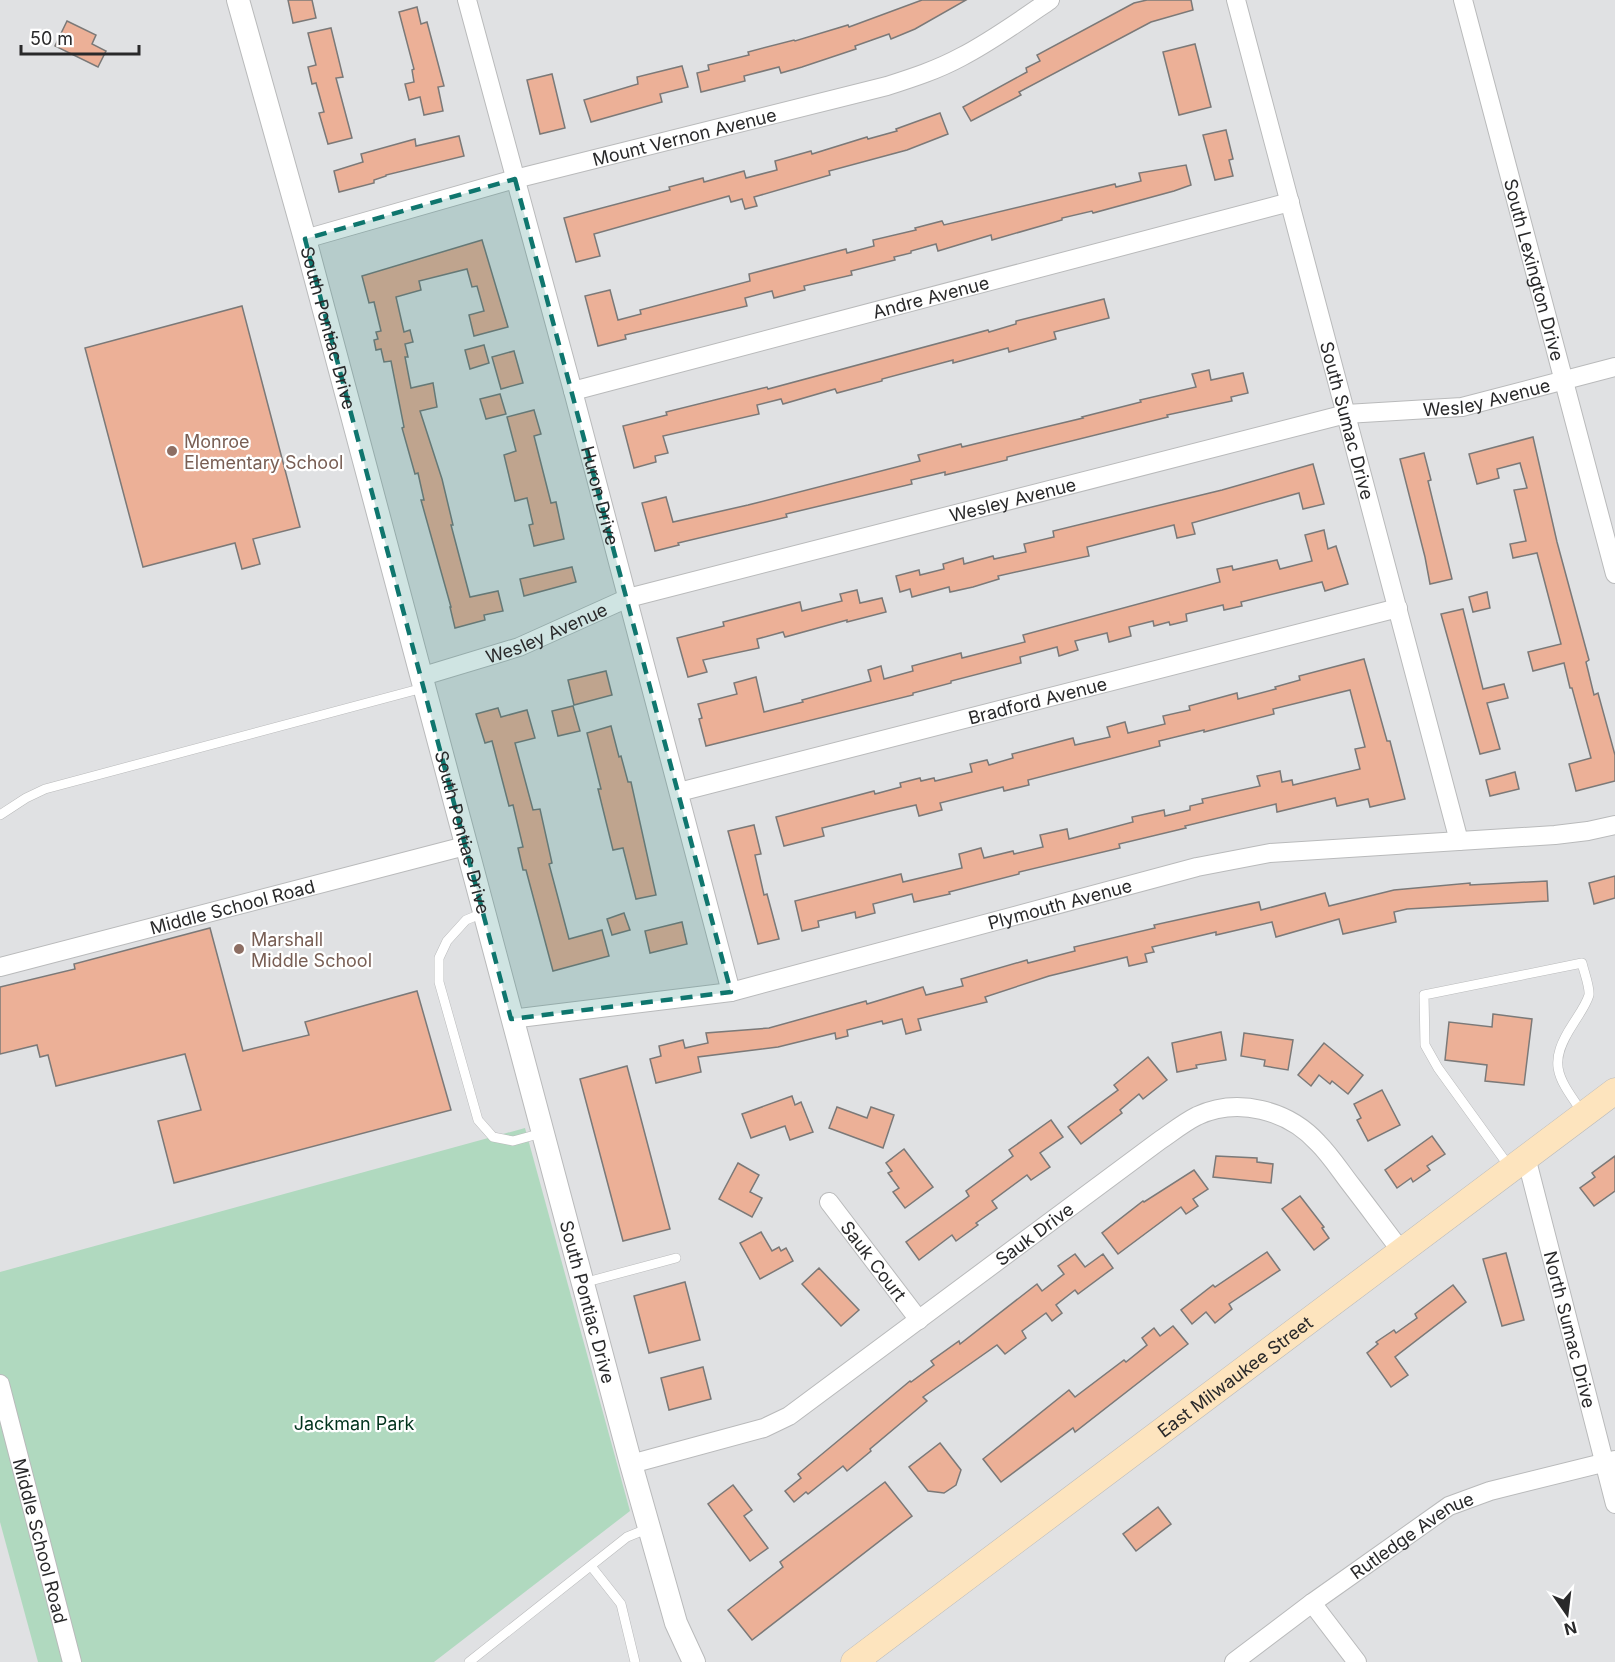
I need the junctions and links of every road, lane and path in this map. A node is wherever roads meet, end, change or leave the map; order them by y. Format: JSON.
{"nodes":[{"id":1,"x":238,"y":0,"type":"edge"},
{"id":2,"x":467,"y":0,"type":"edge"},
{"id":3,"x":1050,"y":0,"type":"edge"},
{"id":4,"x":1236,"y":0,"type":"edge"},
{"id":5,"x":1463,"y":0,"type":"edge"},
{"id":6,"x":515,"y":179,"type":"junction"},
{"id":7,"x":1290,"y":202,"type":"junction"},
{"id":8,"x":304,"y":239,"type":"junction"},
{"id":9,"x":1615,"y":368,"type":"edge"},
{"id":10,"x":1563,"y":382,"type":"junction"},
{"id":11,"x":573,"y":391,"type":"junction"},
{"id":12,"x":1346,"y":414,"type":"junction"},
{"id":13,"x":1615,"y":574,"type":"edge"},
{"id":14,"x":627,"y":598,"type":"junction"},
{"id":15,"x":1398,"y":608,"type":"junction"},
{"id":16,"x":422,"y":682,"type":"junction"},
{"id":17,"x":679,"y":792,"type":"junction"},
{"id":18,"x":0,"y":815,"type":"edge"},
{"id":19,"x":1615,"y":825,"type":"edge"},
{"id":20,"x":1459,"y":841,"type":"junction"},
{"id":21,"x":465,"y":846,"type":"junction"},
{"id":22,"x":483,"y":913,"type":"junction"},
{"id":23,"x":0,"y":967,"type":"edge"},
{"id":24,"x":731,"y":992,"type":"junction"},
{"id":25,"x":511,"y":1019,"type":"junction"},
{"id":26,"x":1615,"y":1091,"type":"edge"},
{"id":27,"x":1584,"y":1114,"type":"junction"},
{"id":28,"x":542,"y":1133,"type":"junction"},
{"id":29,"x":1518,"y":1163,"type":"junction"},
{"id":30,"x":829,"y":1202,"type":"dead end"},
{"id":31,"x":1402,"y":1252,"type":"junction"},
{"id":32,"x":675,"y":1258,"type":"dead end"},
{"id":33,"x":583,"y":1283,"type":"junction"},
{"id":34,"x":919,"y":1320,"type":"junction"},
{"id":35,"x":0,"y":1384,"type":"edge"},
{"id":36,"x":1610,"y":1461,"type":"edge"},
{"id":37,"x":631,"y":1464,"type":"junction"},
{"id":38,"x":1615,"y":1504,"type":"edge"},
{"id":39,"x":649,"y":1528,"type":"junction"},
{"id":40,"x":591,"y":1566,"type":"junction"},
{"id":41,"x":1312,"y":1602,"type":"junction"},
{"id":42,"x":692,"y":1661,"type":"edge"},
{"id":43,"x":72,"y":1662,"type":"edge"},
{"id":44,"x":469,"y":1662,"type":"edge"},
{"id":45,"x":635,"y":1662,"type":"edge"},
{"id":46,"x":854,"y":1662,"type":"edge"},
{"id":47,"x":1234,"y":1662,"type":"edge"},
{"id":48,"x":1357,"y":1662,"type":"edge"}],
"edges":[{"from":1,"to":8,"type":"street","name":"South Pontiac Drive"},
{"from":2,"to":6,"type":"street","name":"Huron Drive"},
{"from":3,"to":6,"type":"street","name":"Mount Vernon Avenue"},
{"from":4,"to":7,"type":"street","name":"South Sumac Drive"},
{"from":5,"to":10,"type":"street","name":"South Lexington Drive"},
{"from":6,"to":8,"type":"street","name":"Mount Vernon Avenue"},
{"from":6,"to":11,"type":"street","name":"Huron Drive"},
{"from":7,"to":11,"type":"street","name":"Andre Avenue"},
{"from":7,"to":12,"type":"street","name":"South Sumac Drive"},
{"from":8,"to":16,"type":"street","name":"South Pontiac Drive"},
{"from":9,"to":10,"type":"street","name":"Wesley Avenue"},
{"from":10,"to":12,"type":"street","name":"Wesley Avenue"},
{"from":10,"to":13,"type":"street","name":"South Lexington Drive"},
{"from":11,"to":14,"type":"street","name":"Huron Drive"},
{"from":12,"to":14,"type":"street","name":"Wesley Avenue"},
{"from":12,"to":15,"type":"street","name":"South Sumac Drive"},
{"from":14,"to":16,"type":"street","name":"Wesley Avenue"},
{"from":14,"to":17,"type":"street","name":"Huron Drive"},
{"from":15,"to":17,"type":"street","name":"Bradford Avenue"},
{"from":15,"to":20,"type":"street","name":"South Sumac Drive"},
{"from":16,"to":18,"type":"lane"},
{"from":16,"to":21,"type":"street","name":"South Pontiac Drive"},
{"from":17,"to":24,"type":"street","name":"Huron Drive"},
{"from":19,"to":20,"type":"street","name":"Plymouth Avenue"},
{"from":20,"to":24,"type":"street","name":"Plymouth Avenue"},
{"from":21,"to":22,"type":"street","name":"South Pontiac Drive"},
{"from":21,"to":23,"type":"street","name":"Middle School Road"},
{"from":22,"to":25,"type":"street","name":"South Pontiac Drive"},
{"from":22,"to":28,"type":"lane"},
{"from":24,"to":25,"type":"street","name":"Plymouth Avenue"},
{"from":25,"to":28,"type":"street","name":"South Pontiac Drive"},
{"from":26,"to":27,"type":"main road","name":"East Milwaukee Street"},
{"from":27,"to":29,"type":"main road","name":"East Milwaukee Street"},
{"from":27,"to":29,"type":"lane"},
{"from":28,"to":33,"type":"street","name":"South Pontiac Drive"},
{"from":29,"to":31,"type":"main road","name":"East Milwaukee Street"},
{"from":29,"to":36,"type":"street","name":"North Sumac Drive"},
{"from":30,"to":34,"type":"street","name":"Sauk Court"},
{"from":31,"to":34,"type":"street","name":"Sauk Drive"},
{"from":31,"to":46,"type":"main road","name":"East Milwaukee Street"},
{"from":32,"to":33,"type":"lane"},
{"from":33,"to":37,"type":"street","name":"South Pontiac Drive"},
{"from":34,"to":37,"type":"street","name":"Sauk Drive"},
{"from":35,"to":43,"type":"street","name":"Middle School Road"},
{"from":36,"to":38,"type":"street","name":"North Sumac Drive"},
{"from":36,"to":41,"type":"street","name":"Rutledge Avenue"},
{"from":37,"to":39,"type":"street","name":"South Pontiac Drive"},
{"from":39,"to":40,"type":"lane"},
{"from":39,"to":42,"type":"street","name":"South Pontiac Drive"},
{"from":40,"to":44,"type":"lane"},
{"from":40,"to":45,"type":"lane"},
{"from":41,"to":47,"type":"street","name":"Rutledge Avenue"},
{"from":41,"to":48,"type":"street"}]}
